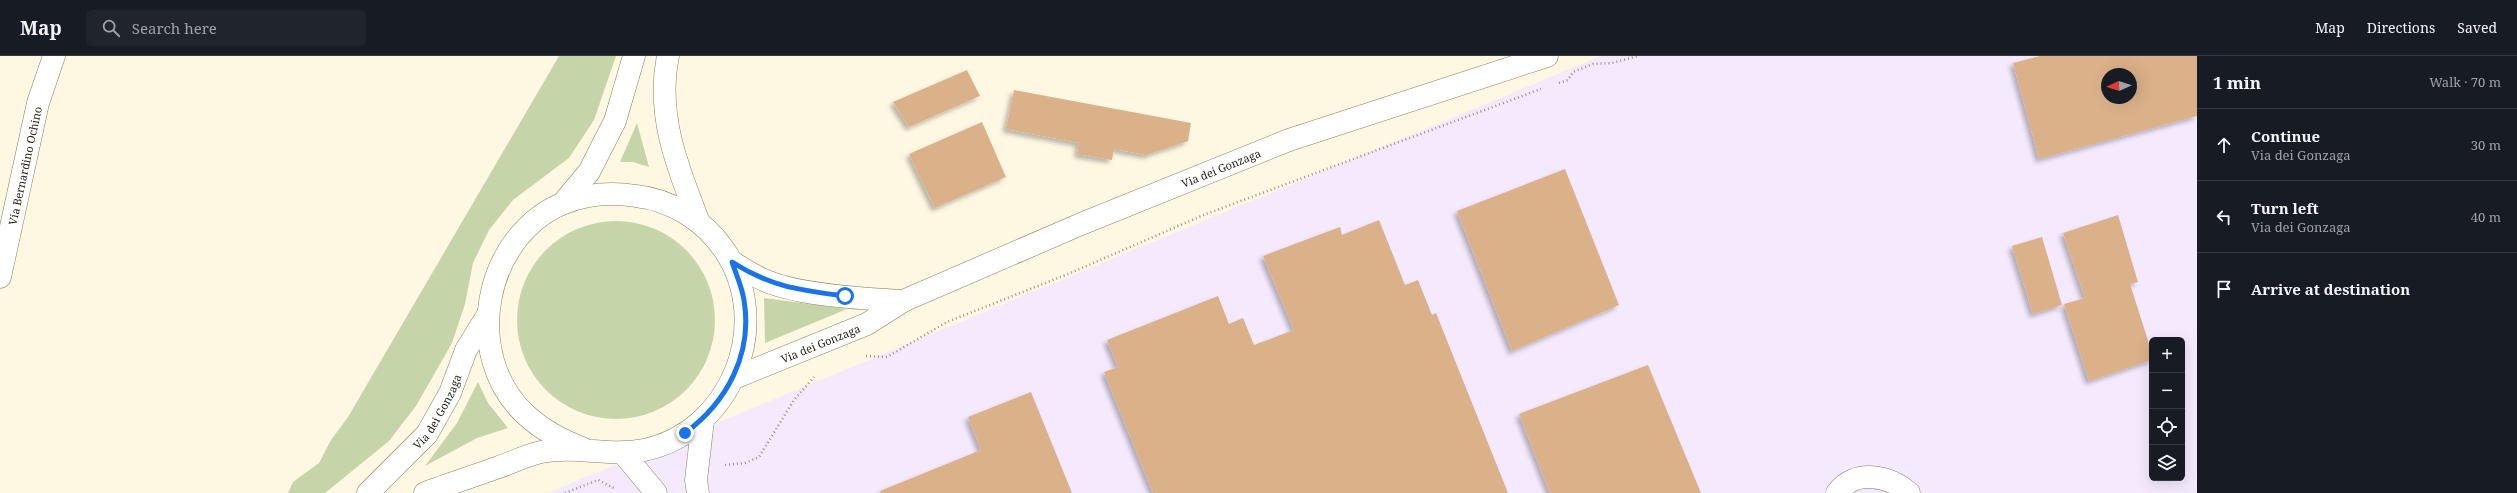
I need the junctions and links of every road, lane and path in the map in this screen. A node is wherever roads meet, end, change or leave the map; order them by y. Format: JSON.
{"nodes":[{"id":1,"x":54,"y":56,"type":"edge"},
{"id":2,"x":634,"y":56,"type":"edge"},
{"id":3,"x":668,"y":56,"type":"edge"},
{"id":4,"x":1548,"y":56,"type":"edge"},
{"id":5,"x":1638,"y":56,"type":"edge"},
{"id":6,"x":1554,"y":85,"type":"dead end"},
{"id":7,"x":1546,"y":88,"type":"dead end"},
{"id":8,"x":563,"y":203,"type":"junction"},
{"id":9,"x":698,"y":220,"type":"junction"},
{"id":10,"x":732,"y":262,"type":"junction"},
{"id":11,"x":0,"y":277,"type":"edge"},
{"id":12,"x":903,"y":301,"type":"junction"},
{"id":13,"x":487,"y":316,"type":"junction"},
{"id":14,"x":865,"y":356,"type":"dead end"},
{"id":15,"x":817,"y":374,"type":"dead end"},
{"id":16,"x":734,"y":378,"type":"junction"},
{"id":17,"x":703,"y":420,"type":"junction"},
{"id":18,"x":584,"y":449,"type":"junction"},
{"id":19,"x":623,"y":453,"type":"junction"},
{"id":20,"x":697,"y":486,"type":"edge"},
{"id":21,"x":621,"y":491,"type":"dead end"},
{"id":22,"x":368,"y":493,"type":"edge"},
{"id":23,"x":425,"y":493,"type":"edge"},
{"id":24,"x":564,"y":493,"type":"edge"},
{"id":25,"x":656,"y":493,"type":"edge"},
{"id":26,"x":1837,"y":493,"type":"edge"},
{"id":27,"x":1909,"y":493,"type":"edge"}],
"edges":[{"from":1,"to":11,"type":"main road","name":"Via Bernardino Ochino"},
{"from":2,"to":8,"type":"main road"},
{"from":3,"to":9,"type":"main road"},
{"from":4,"to":12,"type":"main road","name":"Via dei Gonzaga"},
{"from":5,"to":6,"type":"path"},
{"from":7,"to":14,"type":"path"},
{"from":8,"to":9,"type":"main road","name":"Via dei Gonzaga"},
{"from":8,"to":13,"type":"main road","name":"Via dei Gonzaga"},
{"from":9,"to":10,"type":"main road","name":"Via dei Gonzaga"},
{"from":10,"to":12,"type":"main road","name":"Via dei Gonzaga"},
{"from":10,"to":16,"type":"main road","name":"Via dei Gonzaga"},
{"from":12,"to":16,"type":"main road","name":"Via dei Gonzaga"},
{"from":13,"to":18,"type":"main road","name":"Via dei Gonzaga"},
{"from":13,"to":22,"type":"main road","name":"Via dei Gonzaga"},
{"from":15,"to":20,"type":"path"},
{"from":16,"to":17,"type":"main road","name":"Via dei Gonzaga"},
{"from":17,"to":19,"type":"main road","name":"Via dei Gonzaga"},
{"from":17,"to":20,"type":"main road"},
{"from":18,"to":19,"type":"main road","name":"Via dei Gonzaga"},
{"from":18,"to":23,"type":"main road","name":"Via dei Gonzaga"},
{"from":19,"to":25,"type":"main road"},
{"from":21,"to":24,"type":"path"},
{"from":26,"to":27,"type":"main road"}]}
